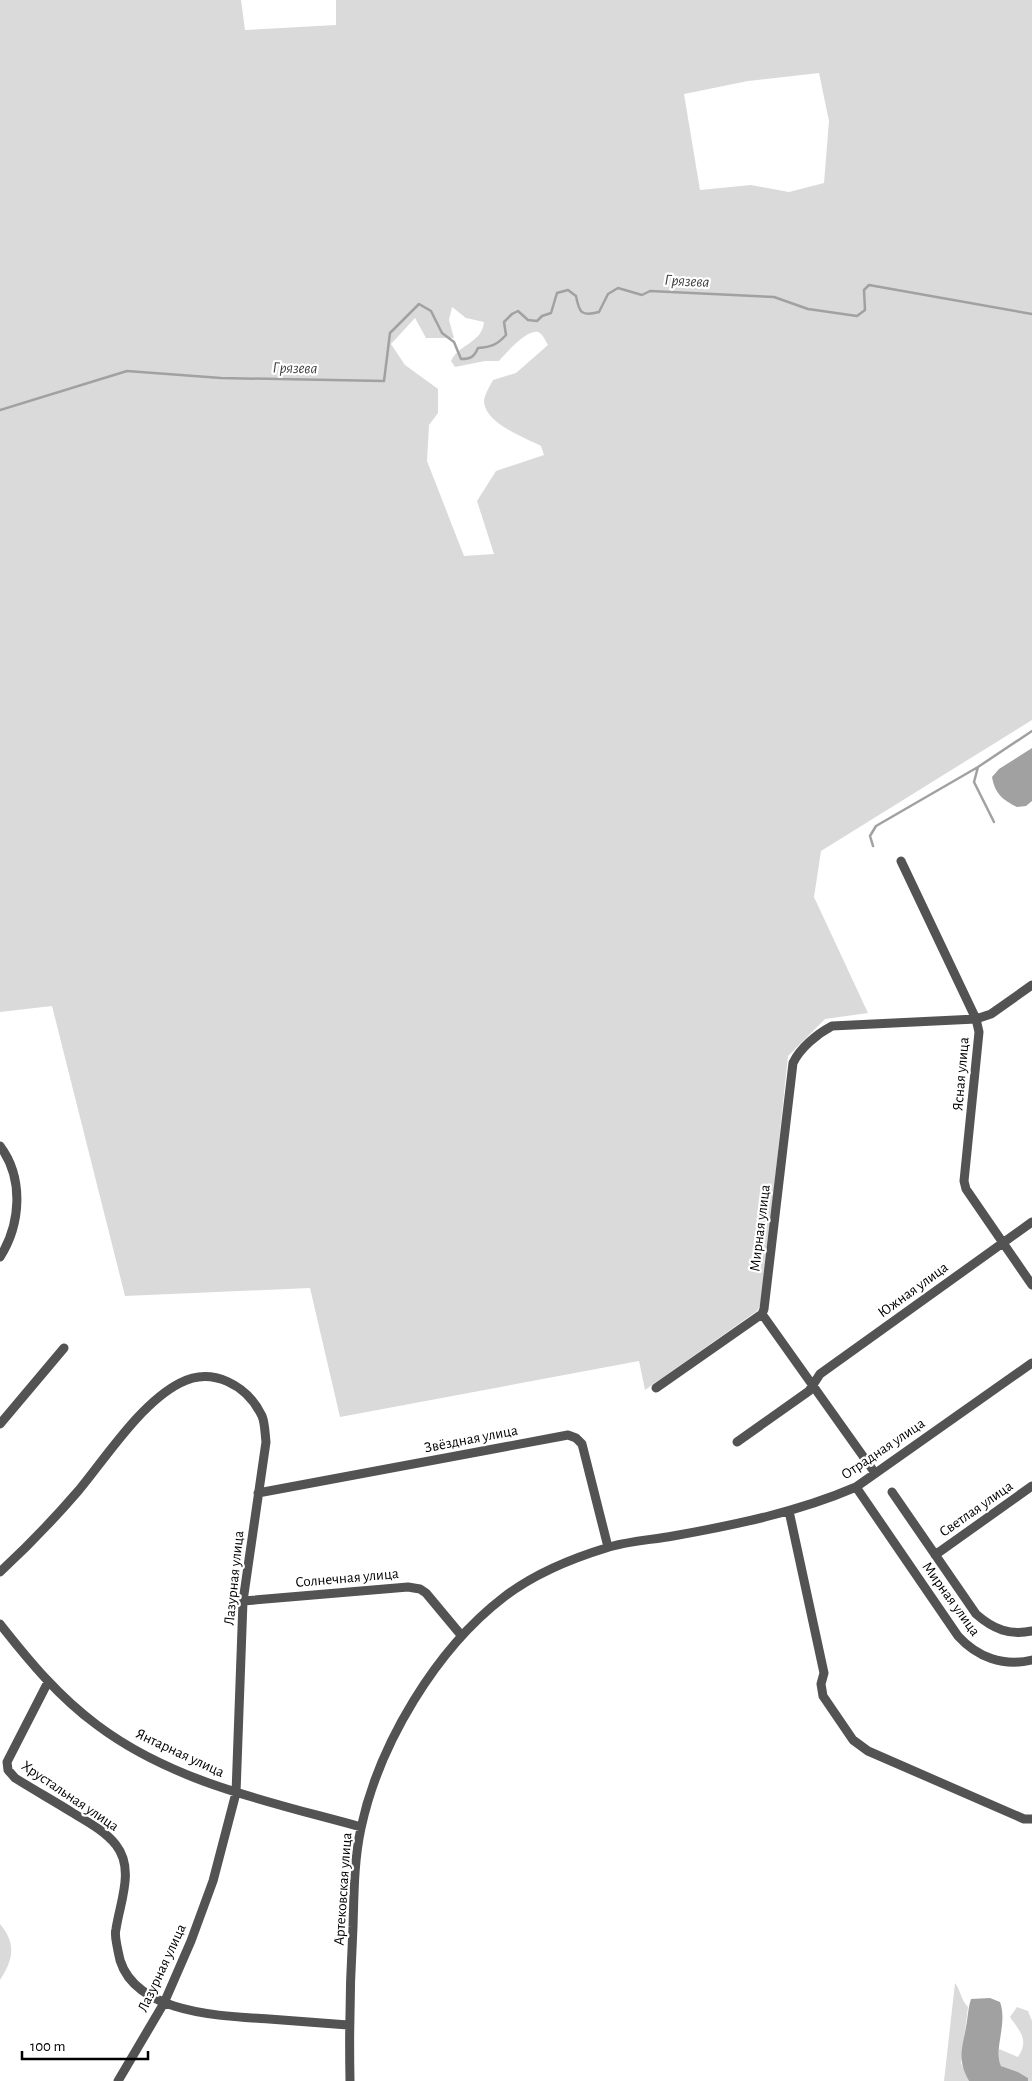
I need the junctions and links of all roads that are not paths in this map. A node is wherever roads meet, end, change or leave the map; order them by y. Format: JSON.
{"nodes":[{"id":1,"x":901,"y":861,"type":"dead end"},
{"id":2,"x":1032,"y":985,"type":"edge"},
{"id":3,"x":976,"y":1020,"type":"junction"},
{"id":4,"x":0,"y":1146,"type":"edge"},
{"id":5,"x":1032,"y":1222,"type":"edge"},
{"id":6,"x":1003,"y":1242,"type":"junction"},
{"id":7,"x":0,"y":1257,"type":"edge"},
{"id":8,"x":1032,"y":1285,"type":"edge"},
{"id":9,"x":762,"y":1314,"type":"junction"},
{"id":10,"x":64,"y":1348,"type":"dead end"},
{"id":11,"x":1032,"y":1363,"type":"edge"},
{"id":12,"x":812,"y":1383,"type":"junction"},
{"id":13,"x":656,"y":1388,"type":"dead end"},
{"id":14,"x":0,"y":1424,"type":"edge"},
{"id":15,"x":738,"y":1442,"type":"dead end"},
{"id":16,"x":875,"y":1474,"type":"junction"},
{"id":17,"x":1032,"y":1486,"type":"edge"},
{"id":18,"x":856,"y":1487,"type":"junction"},
{"id":19,"x":892,"y":1492,"type":"dead end"},
{"id":20,"x":258,"y":1494,"type":"junction"},
{"id":21,"x":789,"y":1511,"type":"junction"},
{"id":22,"x":674,"y":1536,"type":"joint"},
{"id":23,"x":608,"y":1547,"type":"junction"},
{"id":24,"x":935,"y":1554,"type":"junction"},
{"id":25,"x":0,"y":1572,"type":"edge"},
{"id":26,"x":243,"y":1602,"type":"junction"},
{"id":27,"x":0,"y":1624,"type":"edge"},
{"id":28,"x":1032,"y":1631,"type":"edge"},
{"id":29,"x":461,"y":1636,"type":"junction"},
{"id":30,"x":1032,"y":1660,"type":"edge"},
{"id":31,"x":48,"y":1682,"type":"junction"},
{"id":32,"x":236,"y":1793,"type":"junction"},
{"id":33,"x":1032,"y":1819,"type":"edge"},
{"id":34,"x":361,"y":1827,"type":"junction"},
{"id":35,"x":164,"y":2003,"type":"junction"},
{"id":36,"x":348,"y":2025,"type":"junction"},
{"id":37,"x":118,"y":2081,"type":"edge"},
{"id":38,"x":350,"y":2081,"type":"edge"}],
"edges":[{"from":1,"to":3,"type":"street","name":"Ясная улица"},
{"from":2,"to":3,"type":"street"},
{"from":3,"to":6,"type":"street","name":"Ясная улица"},
{"from":3,"to":9,"type":"street","name":"Мирная улица"},
{"from":4,"to":7,"type":"street"},
{"from":5,"to":6,"type":"street","name":"Южная улица"},
{"from":6,"to":8,"type":"street","name":"Ясная улица"},
{"from":6,"to":12,"type":"street","name":"Южная улица"},
{"from":9,"to":12,"type":"street"},
{"from":9,"to":13,"type":"street"},
{"from":10,"to":14,"type":"street"},
{"from":11,"to":16,"type":"street","name":"Отрадная улица"},
{"from":12,"to":15,"type":"street","name":"Южная улица"},
{"from":12,"to":16,"type":"street"},
{"from":16,"to":18,"type":"street","name":"Отрадная улица"},
{"from":17,"to":24,"type":"street","name":"Светлая улица"},
{"from":18,"to":21,"type":"street","name":"Отрадная улица"},
{"from":18,"to":30,"type":"street","name":"Мирная улица"},
{"from":19,"to":24,"type":"street","name":"Мирная улица"},
{"from":20,"to":23,"type":"street","name":"Звёздная улица"},
{"from":20,"to":25,"type":"street","name":"Лазурная улица"},
{"from":20,"to":26,"type":"street","name":"Лазурная улица"},
{"from":21,"to":22,"type":"street","name":"Отрадная улица"},
{"from":21,"to":33,"type":"street"},
{"from":22,"to":23,"type":"street","name":"Артековская улица"},
{"from":23,"to":29,"type":"street","name":"Артековская улица"},
{"from":24,"to":28,"type":"street","name":"Мирная улица"},
{"from":26,"to":29,"type":"street","name":"Солнечная улица"},
{"from":26,"to":32,"type":"street","name":"Лазурная улица"},
{"from":27,"to":31,"type":"street","name":"Янтарная улица"},
{"from":29,"to":34,"type":"street","name":"Артековская улица"},
{"from":31,"to":32,"type":"street","name":"Янтарная улица"},
{"from":31,"to":35,"type":"street","name":"Хрустальная улица"},
{"from":32,"to":34,"type":"street","name":"Янтарная улица"},
{"from":32,"to":35,"type":"street","name":"Лазурная улица"},
{"from":34,"to":36,"type":"street","name":"Артековская улица"},
{"from":35,"to":36,"type":"street","name":"Хрустальная улица"},
{"from":35,"to":37,"type":"street","name":"Лазурная улица"},
{"from":36,"to":38,"type":"street","name":"Артековская улица"}]}
